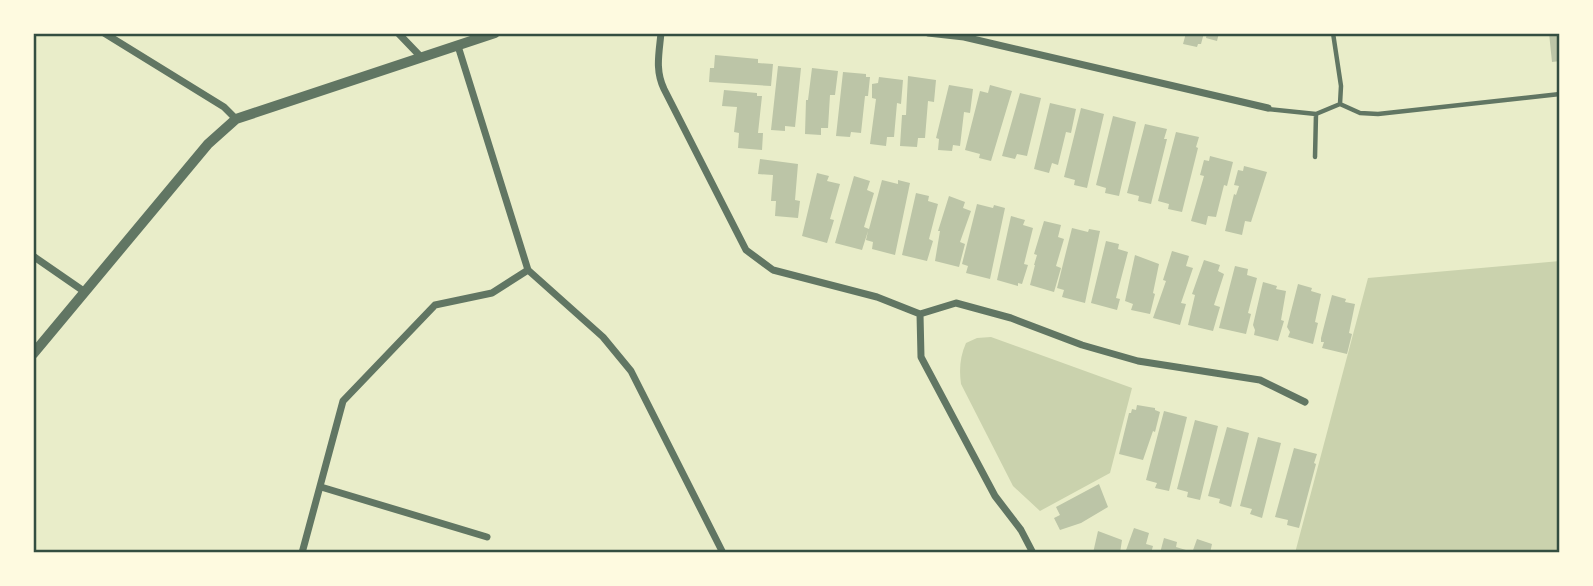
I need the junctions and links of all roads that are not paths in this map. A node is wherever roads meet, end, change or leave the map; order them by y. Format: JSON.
{"nodes":[{"id":1,"x":104,"y":33,"type":"edge"},
{"id":2,"x":398,"y":33,"type":"edge"},
{"id":3,"x":495,"y":33,"type":"edge"},
{"id":4,"x":661,"y":33,"type":"edge"},
{"id":5,"x":928,"y":33,"type":"edge"},
{"id":6,"x":1333,"y":33,"type":"edge"},
{"id":7,"x":965,"y":35,"type":"edge"},
{"id":8,"x":458,"y":46,"type":"junction"},
{"id":9,"x":421,"y":57,"type":"junction"},
{"id":10,"x":1560,"y":94,"type":"edge"},
{"id":11,"x":1340,"y":104,"type":"junction"},
{"id":12,"x":1268,"y":108,"type":"joint"},
{"id":13,"x":1317,"y":114,"type":"junction"},
{"id":14,"x":236,"y":120,"type":"junction"},
{"id":15,"x":1315,"y":157,"type":"dead end"},
{"id":16,"x":33,"y":256,"type":"edge"},
{"id":17,"x":528,"y":270,"type":"junction"},
{"id":18,"x":85,"y":292,"type":"junction"},
{"id":19,"x":920,"y":314,"type":"junction"},
{"id":20,"x":33,"y":354,"type":"edge"},
{"id":21,"x":1305,"y":402,"type":"dead end"},
{"id":22,"x":321,"y":487,"type":"junction"},
{"id":23,"x":487,"y":537,"type":"dead end"},
{"id":24,"x":302,"y":553,"type":"edge"},
{"id":25,"x":723,"y":553,"type":"edge"},
{"id":26,"x":1033,"y":553,"type":"edge"}],
"edges":[{"from":1,"to":14,"type":"street"},
{"from":2,"to":9,"type":"street"},
{"from":3,"to":8,"type":"street"},
{"from":4,"to":19,"type":"street"},
{"from":5,"to":7,"type":"street"},
{"from":6,"to":11,"type":"lane"},
{"from":7,"to":12,"type":"street"},
{"from":8,"to":9,"type":"street"},
{"from":8,"to":17,"type":"street"},
{"from":9,"to":14,"type":"street"},
{"from":10,"to":11,"type":"lane"},
{"from":11,"to":13,"type":"lane"},
{"from":12,"to":13,"type":"lane"},
{"from":13,"to":15,"type":"lane"},
{"from":14,"to":18,"type":"street"},
{"from":16,"to":18,"type":"street"},
{"from":17,"to":22,"type":"street"},
{"from":17,"to":25,"type":"street"},
{"from":18,"to":20,"type":"street"},
{"from":19,"to":21,"type":"street"},
{"from":19,"to":26,"type":"street"},
{"from":22,"to":23,"type":"street"},
{"from":22,"to":24,"type":"street"}]}
